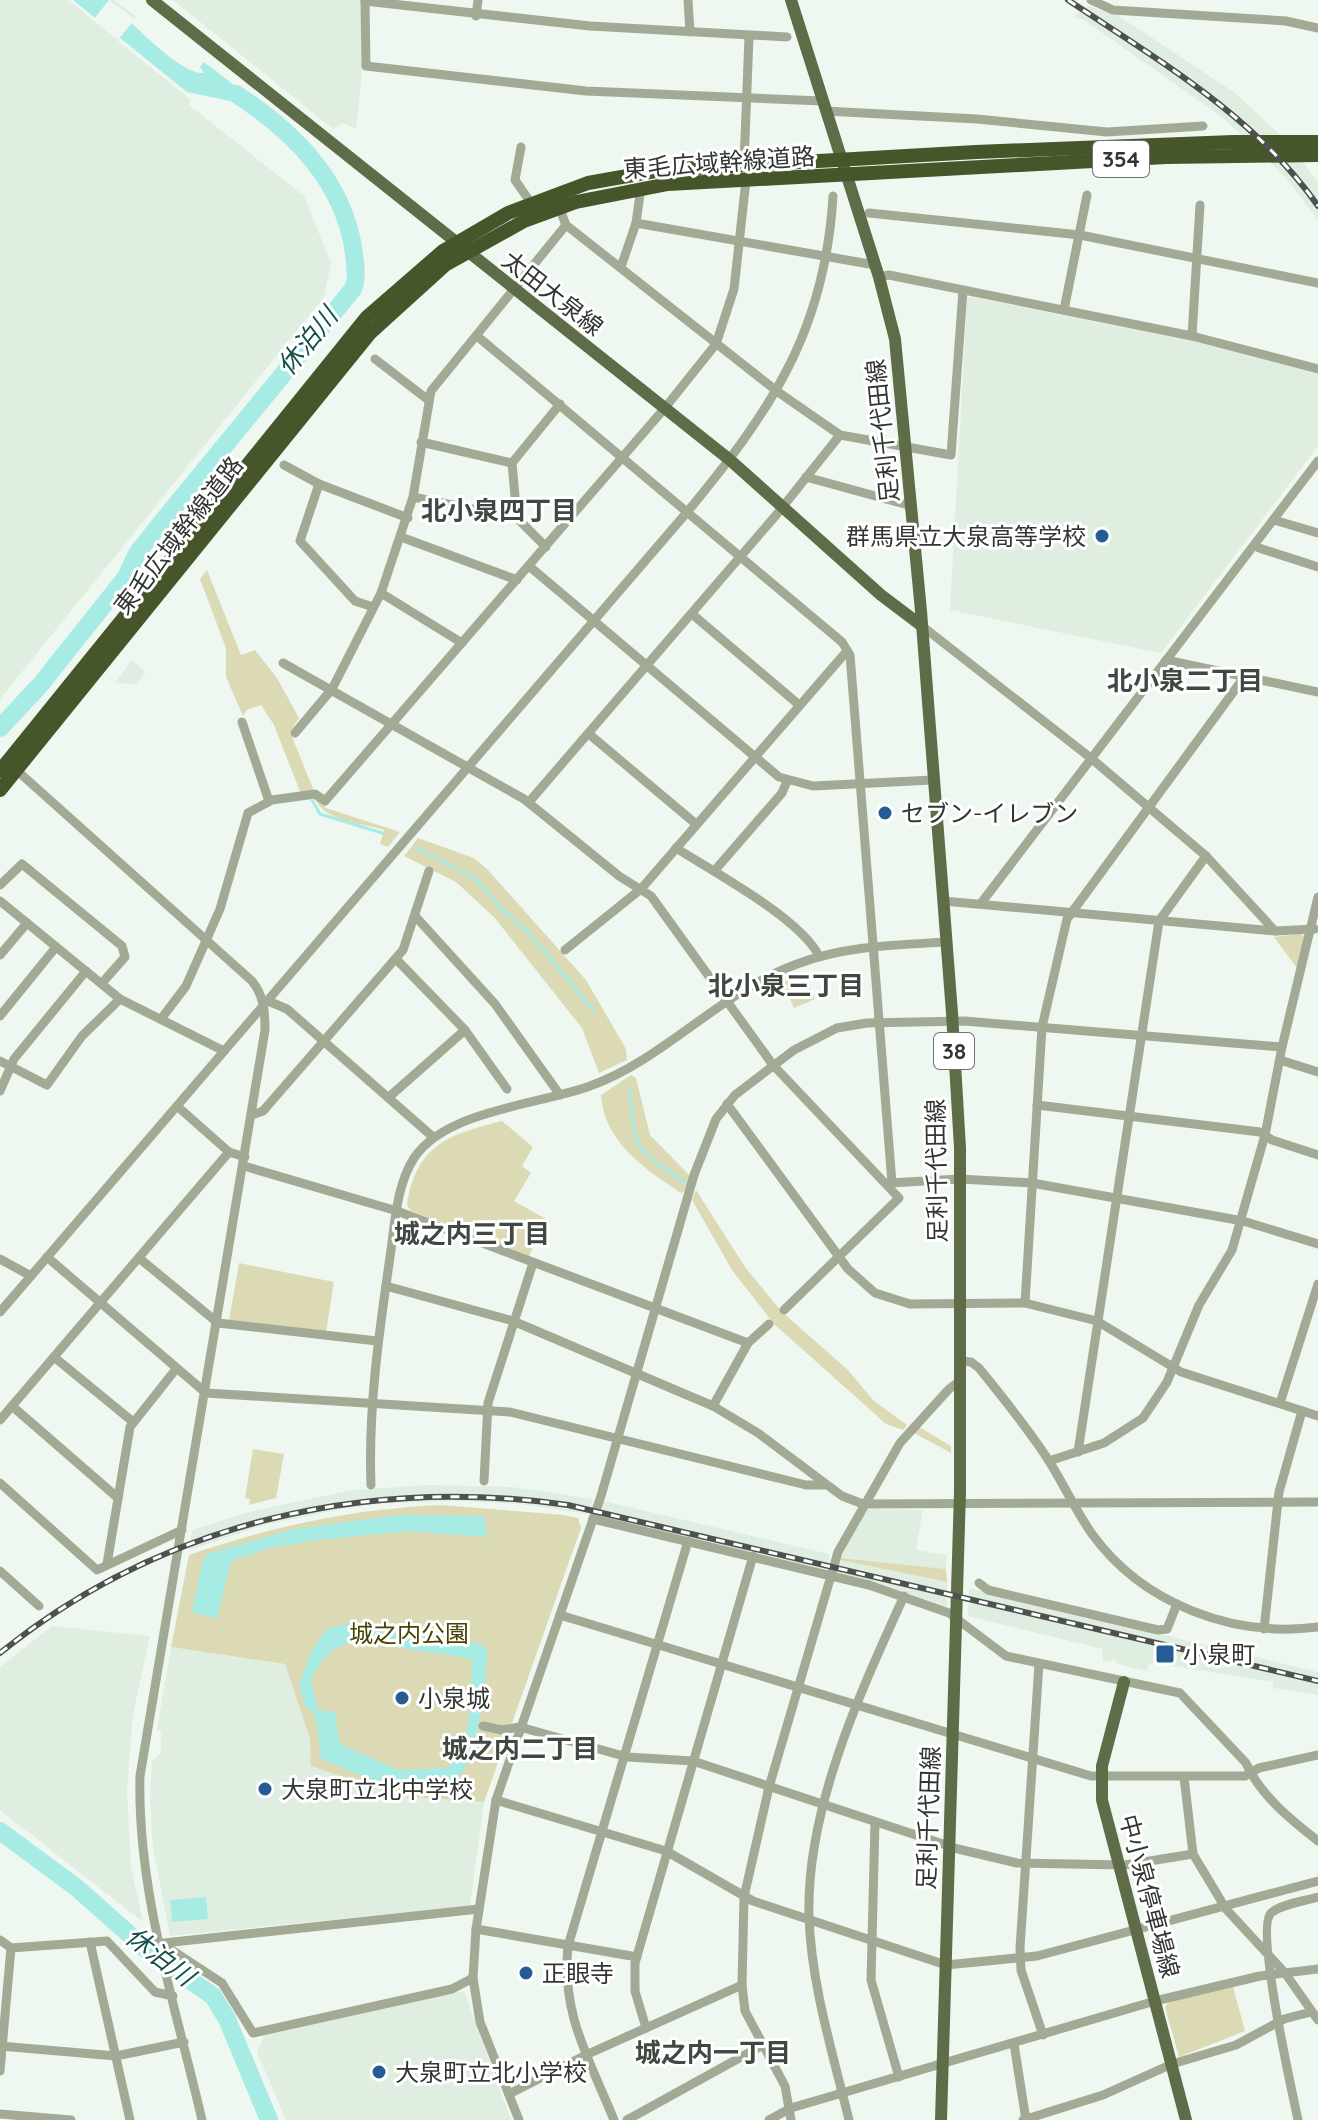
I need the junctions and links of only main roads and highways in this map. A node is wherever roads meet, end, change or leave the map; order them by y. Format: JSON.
{"nodes":[{"id":1,"x":152,"y":0,"type":"edge"},
{"id":2,"x":791,"y":0,"type":"edge"},
{"id":3,"x":1318,"y":142,"type":"edge"},
{"id":4,"x":1311,"y":155,"type":"edge"},
{"id":5,"x":844,"y":167,"type":"junction"},
{"id":6,"x":745,"y":172,"type":"junction"},
{"id":7,"x":459,"y":248,"type":"junction"},
{"id":8,"x":922,"y":626,"type":"junction"},
{"id":9,"x":8,"y":767,"type":"edge"},
{"id":10,"x":0,"y":790,"type":"edge"},
{"id":11,"x":1124,"y":1682,"type":"road end"},
{"id":12,"x":941,"y":2120,"type":"edge"},
{"id":13,"x":1186,"y":2120,"type":"edge"}],
"edges":[{"from":1,"to":7,"type":"main road","name":"太田大泉線"},
{"from":2,"to":5,"type":"main road","name":"足利千代田線","number":"38"},
{"from":3,"to":5,"type":"highway","name":"東毛広域幹線道路","number":"354"},
{"from":4,"to":5,"type":"highway","name":"東毛広域幹線道路","number":"354"},
{"from":5,"to":6,"type":"highway","name":"東毛広域幹線道路","number":"354"},
{"from":5,"to":8,"type":"main road","name":"足利千代田線","number":"38"},
{"from":6,"to":7,"type":"highway","name":"東毛広域幹線道路","number":"354"},
{"from":6,"to":7,"type":"highway","name":"東毛広域幹線道路","number":"354"},
{"from":7,"to":8,"type":"main road","name":"太田大泉線"},
{"from":7,"to":9,"type":"highway","name":"東毛広域幹線道路","number":"354"},
{"from":8,"to":12,"type":"main road","name":"足利千代田線","number":"38"},
{"from":9,"to":10,"type":"highway","name":"東毛広域幹線道路","number":"354"},
{"from":11,"to":13,"type":"main road","name":"中小泉停車場線"}]}
